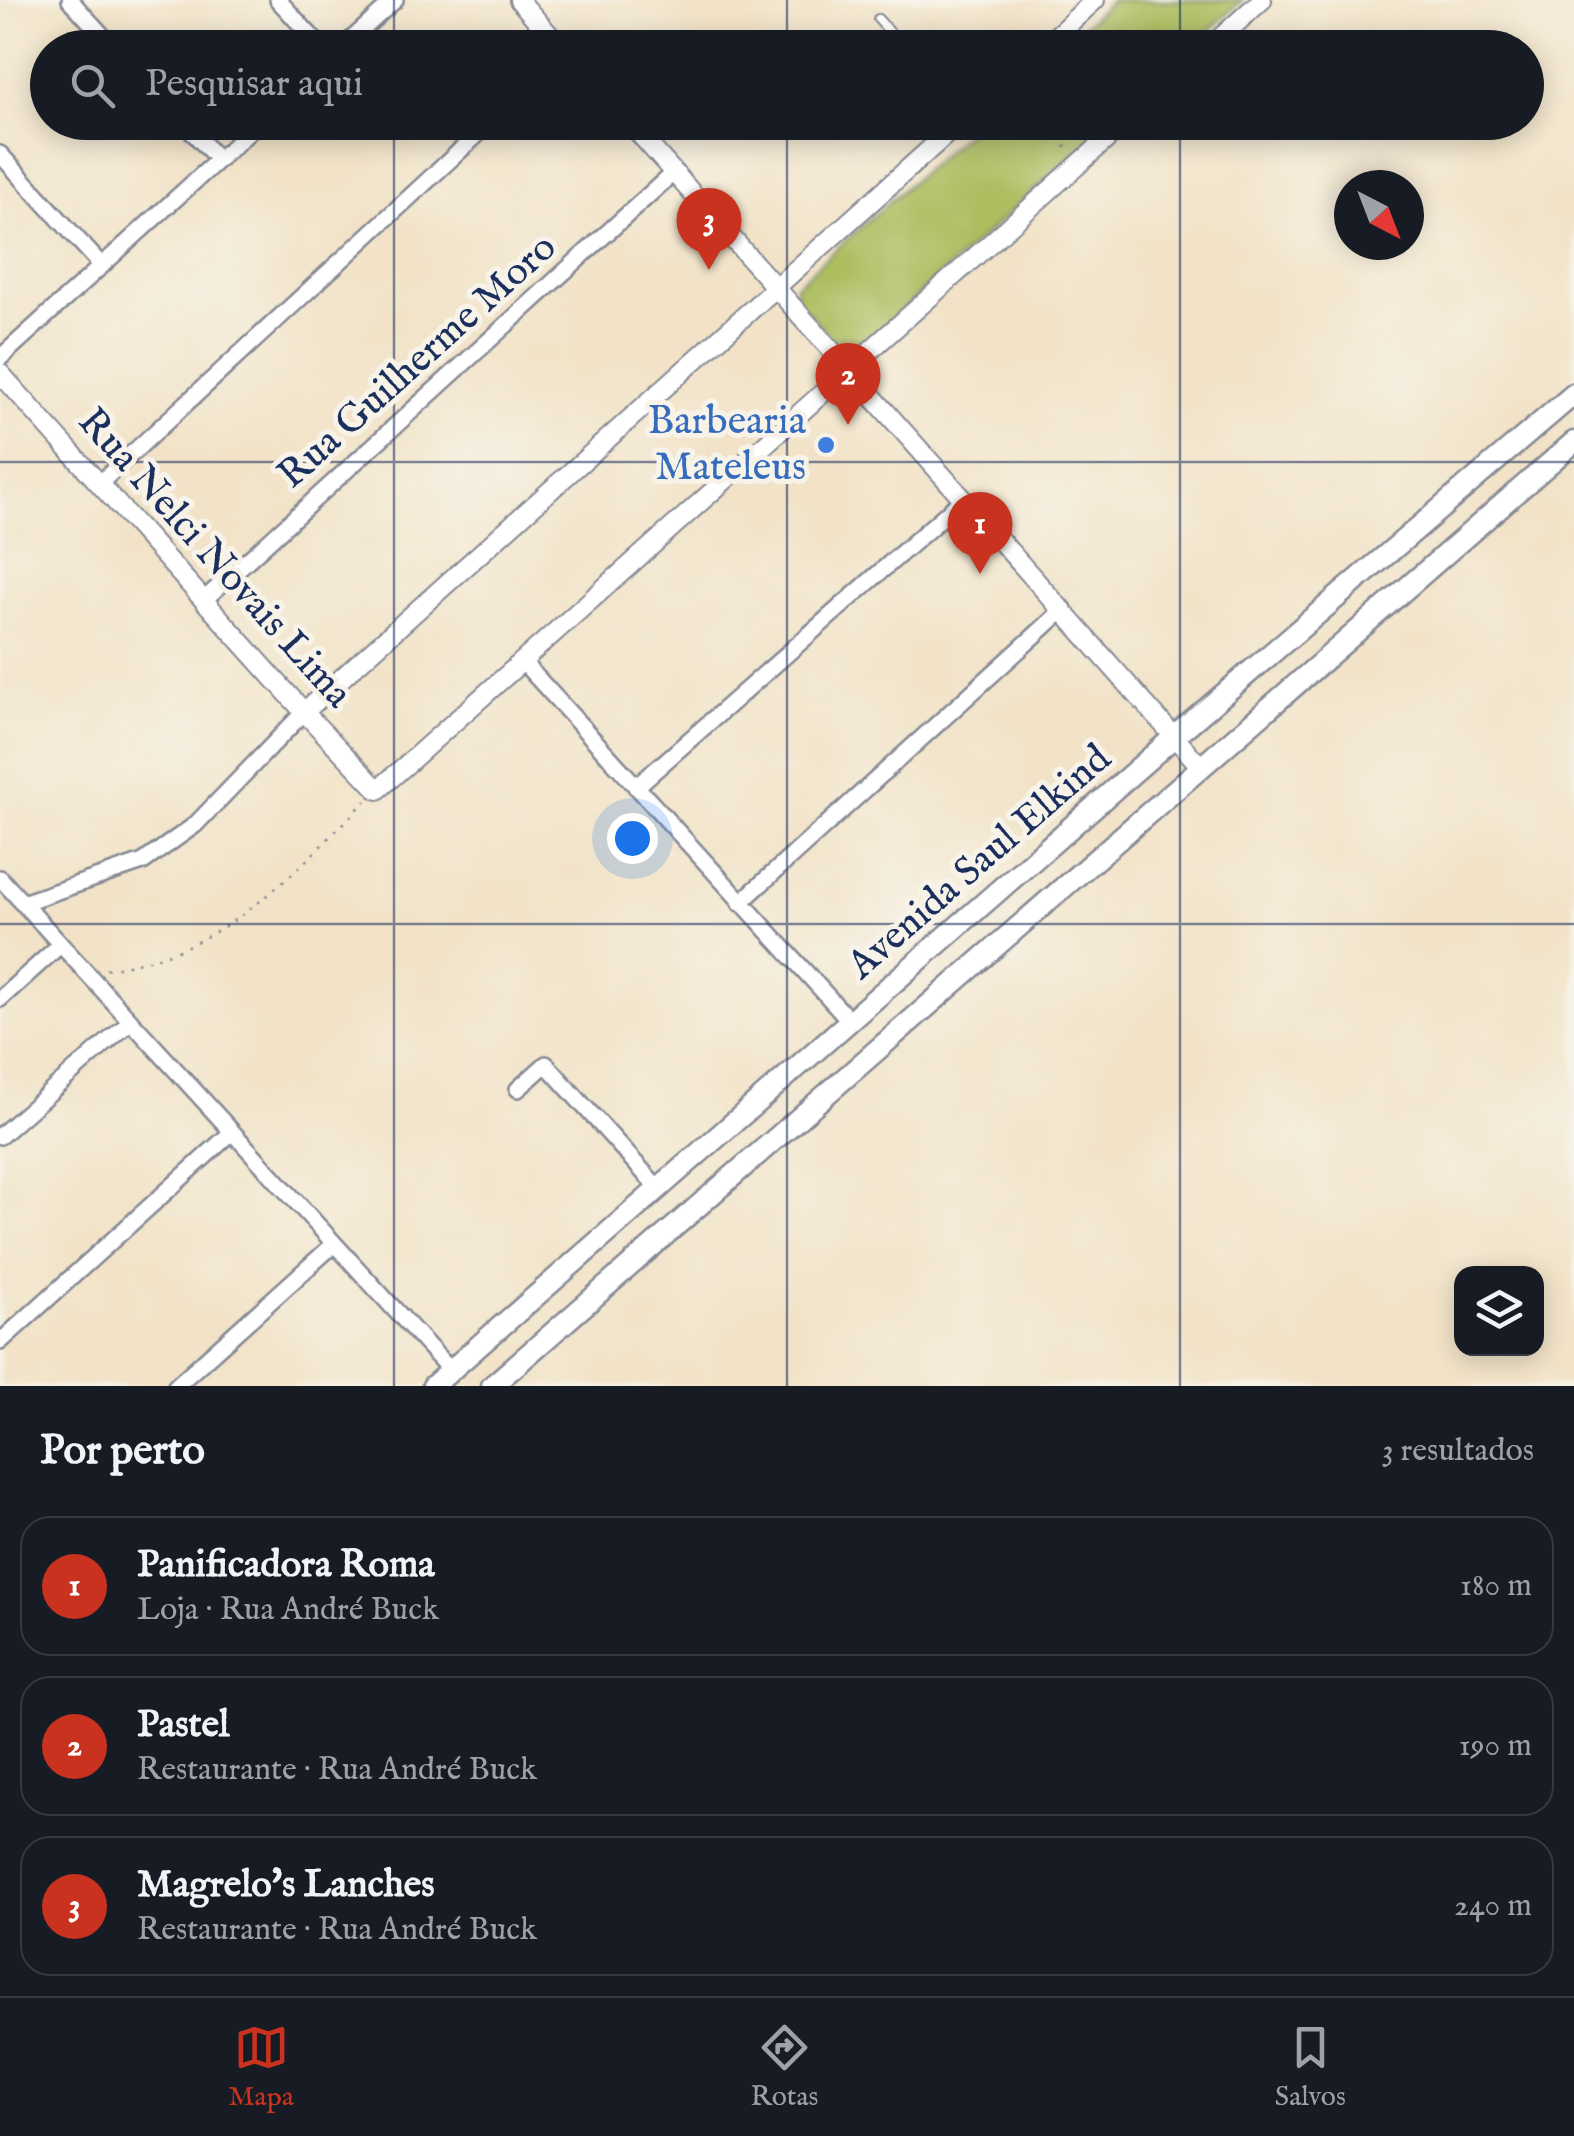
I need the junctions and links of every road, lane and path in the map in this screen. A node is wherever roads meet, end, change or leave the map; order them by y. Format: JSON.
{"nodes":[{"id":1,"x":70,"y":0,"type":"edge"},
{"id":2,"x":278,"y":0,"type":"edge"},
{"id":3,"x":395,"y":0,"type":"edge"},
{"id":4,"x":519,"y":0,"type":"edge"},
{"id":5,"x":1096,"y":0,"type":"edge"},
{"id":6,"x":1262,"y":0,"type":"edge"},
{"id":7,"x":878,"y":19,"type":"dead end"},
{"id":8,"x":98,"y":30,"type":"edge"},
{"id":9,"x":306,"y":30,"type":"edge"},
{"id":10,"x":362,"y":30,"type":"edge"},
{"id":11,"x":545,"y":30,"type":"edge"},
{"id":12,"x":888,"y":30,"type":"edge"},
{"id":13,"x":1063,"y":30,"type":"edge"},
{"id":14,"x":1230,"y":30,"type":"edge"},
{"id":15,"x":200,"y":140,"type":"edge"},
{"id":16,"x":240,"y":140,"type":"edge"},
{"id":17,"x":472,"y":140,"type":"edge"},
{"id":18,"x":645,"y":140,"type":"edge"},
{"id":19,"x":940,"y":140,"type":"edge"},
{"id":20,"x":1060,"y":140,"type":"edge"},
{"id":21,"x":1106,"y":140,"type":"edge"},
{"id":22,"x":0,"y":154,"type":"edge"},
{"id":23,"x":218,"y":160,"type":"junction"},
{"id":24,"x":1080,"y":163,"type":"junction"},
{"id":25,"x":674,"y":172,"type":"junction"},
{"id":26,"x":102,"y":266,"type":"junction"},
{"id":27,"x":778,"y":288,"type":"junction"},
{"id":28,"x":0,"y":358,"type":"edge"},
{"id":29,"x":849,"y":369,"type":"junction"},
{"id":30,"x":0,"y":373,"type":"edge"},
{"id":31,"x":1574,"y":394,"type":"edge"},
{"id":32,"x":1574,"y":442,"type":"edge"},
{"id":33,"x":100,"y":483,"type":"junction"},
{"id":34,"x":964,"y":498,"type":"junction"},
{"id":35,"x":205,"y":599,"type":"junction"},
{"id":36,"x":1064,"y":609,"type":"junction"},
{"id":37,"x":522,"y":662,"type":"junction"},
{"id":38,"x":304,"y":712,"type":"junction"},
{"id":39,"x":1176,"y":736,"type":"junction"},
{"id":40,"x":1201,"y":766,"type":"junction"},
{"id":41,"x":636,"y":787,"type":"junction"},
{"id":42,"x":378,"y":790,"type":"junction"},
{"id":43,"x":0,"y":878,"type":"edge"},
{"id":44,"x":22,"y":903,"type":"junction"},
{"id":45,"x":740,"y":903,"type":"junction"},
{"id":46,"x":60,"y":945,"type":"junction"},
{"id":47,"x":84,"y":972,"type":"junction"},
{"id":48,"x":0,"y":1000,"type":"edge"},
{"id":49,"x":130,"y":1022,"type":"junction"},
{"id":50,"x":850,"y":1022,"type":"junction"},
{"id":51,"x":518,"y":1088,"type":"dead end"},
{"id":52,"x":230,"y":1133,"type":"junction"},
{"id":53,"x":0,"y":1136,"type":"edge"},
{"id":54,"x":658,"y":1187,"type":"junction"},
{"id":55,"x":333,"y":1245,"type":"junction"},
{"id":56,"x":0,"y":1342,"type":"edge"},
{"id":57,"x":458,"y":1378,"type":"edge"},
{"id":58,"x":176,"y":1386,"type":"edge"},
{"id":59,"x":434,"y":1386,"type":"edge"},
{"id":60,"x":492,"y":1386,"type":"edge"}],
"edges":[{"from":1,"to":8,"type":"street"},
{"from":2,"to":9,"type":"street"},
{"from":3,"to":10,"type":"street"},
{"from":4,"to":11,"type":"street"},
{"from":5,"to":13,"type":"street"},
{"from":6,"to":14,"type":"street"},
{"from":7,"to":12,"type":"lane"},
{"from":15,"to":23,"type":"street"},
{"from":16,"to":23,"type":"street"},
{"from":17,"to":33,"type":"street"},
{"from":18,"to":25,"type":"street"},
{"from":19,"to":27,"type":"street"},
{"from":20,"to":24,"type":"path"},
{"from":21,"to":24,"type":"street"},
{"from":22,"to":26,"type":"street"},
{"from":23,"to":26,"type":"street"},
{"from":24,"to":29,"type":"street"},
{"from":25,"to":27,"type":"street"},
{"from":25,"to":35,"type":"street","name":"Rua Guilherme Moro"},
{"from":26,"to":28,"type":"street"},
{"from":27,"to":29,"type":"street"},
{"from":27,"to":38,"type":"street"},
{"from":29,"to":34,"type":"street"},
{"from":29,"to":37,"type":"street"},
{"from":30,"to":33,"type":"street","name":"Rua Nelci Novais Lima"},
{"from":31,"to":39,"type":"main road","name":"Avenida Saul Elkind"},
{"from":32,"to":40,"type":"main road","name":"Avenida Saul Elkind"},
{"from":33,"to":35,"type":"street","name":"Rua Nelci Novais Lima"},
{"from":34,"to":36,"type":"street"},
{"from":34,"to":41,"type":"street"},
{"from":35,"to":38,"type":"street","name":"Rua Nelci Novais Lima"},
{"from":36,"to":39,"type":"street"},
{"from":36,"to":45,"type":"street"},
{"from":37,"to":41,"type":"street"},
{"from":37,"to":42,"type":"street"},
{"from":38,"to":42,"type":"street","name":"Rua Nelci Novais Lima"},
{"from":38,"to":44,"type":"street"},
{"from":39,"to":40,"type":"street"},
{"from":39,"to":50,"type":"main road","name":"Avenida Saul Elkind"},
{"from":40,"to":60,"type":"main road","name":"Avenida Saul Elkind"},
{"from":41,"to":45,"type":"street"},
{"from":42,"to":47,"type":"path"},
{"from":43,"to":44,"type":"street"},
{"from":44,"to":46,"type":"street"},
{"from":45,"to":50,"type":"street"},
{"from":46,"to":47,"type":"street"},
{"from":46,"to":48,"type":"street"},
{"from":47,"to":49,"type":"street"},
{"from":49,"to":52,"type":"street"},
{"from":49,"to":53,"type":"street"},
{"from":50,"to":54,"type":"main road","name":"Avenida Saul Elkind"},
{"from":51,"to":54,"type":"street"},
{"from":52,"to":55,"type":"street"},
{"from":52,"to":56,"type":"street"},
{"from":54,"to":57,"type":"main road","name":"Avenida Saul Elkind"},
{"from":55,"to":57,"type":"street"},
{"from":55,"to":58,"type":"street"},
{"from":57,"to":59,"type":"main road","name":"Avenida Saul Elkind"}]}
